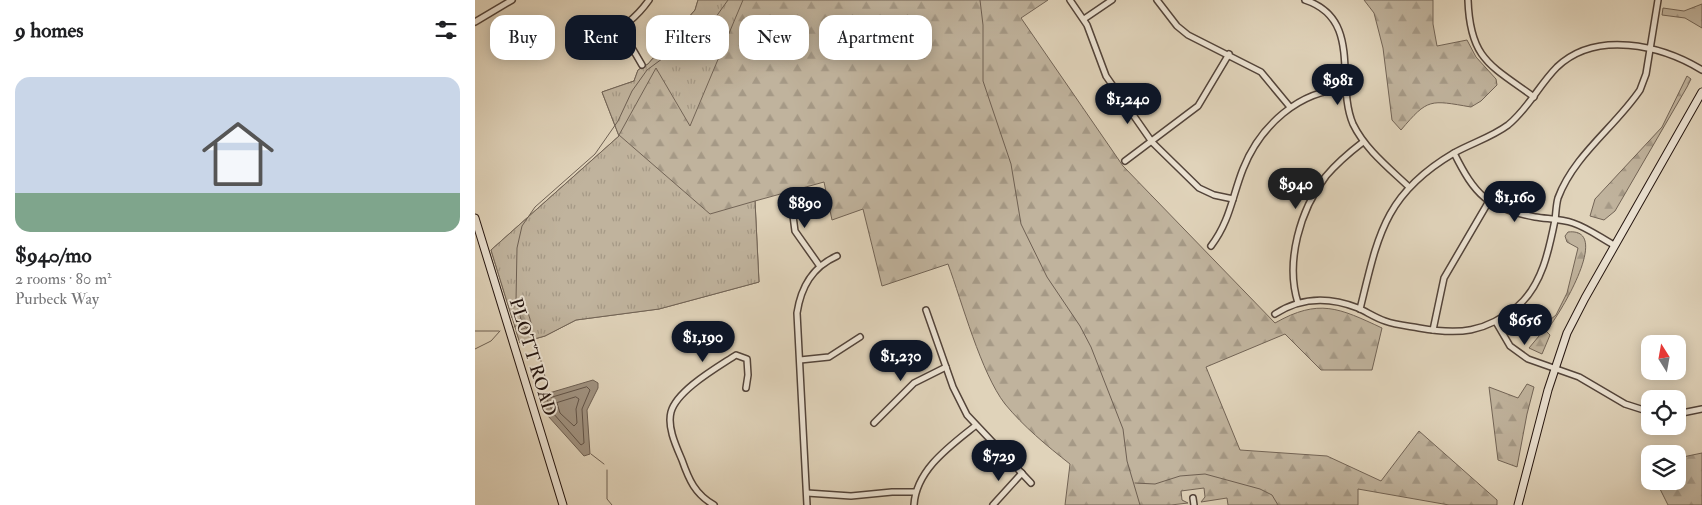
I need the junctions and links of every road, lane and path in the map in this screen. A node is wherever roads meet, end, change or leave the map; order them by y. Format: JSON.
{"nodes":[{"id":1,"x":512,"y":0,"type":"edge"},
{"id":2,"x":649,"y":0,"type":"edge"},
{"id":3,"x":1070,"y":0,"type":"edge"},
{"id":4,"x":1112,"y":0,"type":"edge"},
{"id":5,"x":1157,"y":0,"type":"edge"},
{"id":6,"x":1305,"y":0,"type":"edge"},
{"id":7,"x":1468,"y":0,"type":"edge"},
{"id":8,"x":1658,"y":0,"type":"edge"},
{"id":9,"x":636,"y":17,"type":"edge"},
{"id":10,"x":1084,"y":19,"type":"junction"},
{"id":11,"x":475,"y":22,"type":"edge"},
{"id":12,"x":1650,"y":50,"type":"junction"},
{"id":13,"x":1229,"y":54,"type":"junction"},
{"id":14,"x":636,"y":55,"type":"edge"},
{"id":15,"x":642,"y":65,"type":"dead end"},
{"id":16,"x":1702,"y":70,"type":"edge"},
{"id":17,"x":1346,"y":90,"type":"junction"},
{"id":18,"x":1702,"y":92,"type":"edge"},
{"id":19,"x":1534,"y":97,"type":"junction"},
{"id":20,"x":1289,"y":107,"type":"junction"},
{"id":21,"x":1152,"y":142,"type":"junction"},
{"id":22,"x":1363,"y":142,"type":"junction"},
{"id":23,"x":1454,"y":153,"type":"junction"},
{"id":24,"x":1125,"y":161,"type":"dead end"},
{"id":25,"x":1409,"y":187,"type":"junction"},
{"id":26,"x":790,"y":193,"type":"dead end"},
{"id":27,"x":1233,"y":199,"type":"junction"},
{"id":28,"x":1489,"y":201,"type":"junction"},
{"id":29,"x":475,"y":218,"type":"edge"},
{"id":30,"x":1555,"y":220,"type":"junction"},
{"id":31,"x":1211,"y":246,"type":"dead end"},
{"id":32,"x":1614,"y":246,"type":"junction"},
{"id":33,"x":837,"y":256,"type":"dead end"},
{"id":34,"x":819,"y":265,"type":"junction"},
{"id":35,"x":1298,"y":303,"type":"junction"},
{"id":36,"x":1360,"y":309,"type":"junction"},
{"id":37,"x":926,"y":310,"type":"dead end"},
{"id":38,"x":1275,"y":314,"type":"dead end"},
{"id":39,"x":1496,"y":322,"type":"junction"},
{"id":40,"x":1433,"y":330,"type":"junction"},
{"id":41,"x":860,"y":337,"type":"dead end"},
{"id":42,"x":800,"y":360,"type":"junction"},
{"id":43,"x":946,"y":367,"type":"junction"},
{"id":44,"x":1554,"y":369,"type":"junction"},
{"id":45,"x":746,"y":388,"type":"dead end"},
{"id":46,"x":1641,"y":409,"type":"edge"},
{"id":47,"x":1702,"y":409,"type":"edge"},
{"id":48,"x":1686,"y":412,"type":"edge"},
{"id":49,"x":874,"y":423,"type":"dead end"},
{"id":50,"x":975,"y":426,"type":"junction"},
{"id":51,"x":1022,"y":473,"type":"junction"},
{"id":52,"x":1031,"y":483,"type":"dead end"},
{"id":53,"x":915,"y":492,"type":"junction"},
{"id":54,"x":807,"y":493,"type":"junction"},
{"id":55,"x":1193,"y":498,"type":"dead end"},
{"id":56,"x":563,"y":505,"type":"edge"},
{"id":57,"x":714,"y":505,"type":"edge"},
{"id":58,"x":807,"y":505,"type":"edge"},
{"id":59,"x":914,"y":505,"type":"edge"},
{"id":60,"x":993,"y":505,"type":"edge"},
{"id":61,"x":1194,"y":505,"type":"edge"},
{"id":62,"x":1518,"y":505,"type":"edge"}],
"edges":[{"from":1,"to":11,"type":"street"},
{"from":2,"to":9,"type":"street"},
{"from":3,"to":10,"type":"street"},
{"from":4,"to":10,"type":"street"},
{"from":5,"to":13,"type":"street"},
{"from":6,"to":17,"type":"street"},
{"from":7,"to":19,"type":"street"},
{"from":8,"to":12,"type":"street"},
{"from":10,"to":21,"type":"street"},
{"from":12,"to":16,"type":"street"},
{"from":12,"to":19,"type":"street"},
{"from":12,"to":30,"type":"street"},
{"from":13,"to":20,"type":"street"},
{"from":13,"to":21,"type":"street"},
{"from":14,"to":15,"type":"street"},
{"from":17,"to":20,"type":"street"},
{"from":17,"to":22,"type":"street"},
{"from":18,"to":32,"type":"street"},
{"from":19,"to":23,"type":"street"},
{"from":20,"to":27,"type":"street"},
{"from":21,"to":24,"type":"street"},
{"from":21,"to":27,"type":"street"},
{"from":22,"to":25,"type":"street"},
{"from":22,"to":35,"type":"street"},
{"from":23,"to":25,"type":"street"},
{"from":23,"to":28,"type":"street"},
{"from":25,"to":36,"type":"street"},
{"from":26,"to":34,"type":"street"},
{"from":27,"to":31,"type":"street"},
{"from":28,"to":30,"type":"street"},
{"from":28,"to":40,"type":"street"},
{"from":29,"to":56,"type":"street","name":"PLOTT ROAD"},
{"from":30,"to":32,"type":"street"},
{"from":30,"to":39,"type":"street"},
{"from":32,"to":44,"type":"street"},
{"from":33,"to":34,"type":"street"},
{"from":34,"to":42,"type":"street"},
{"from":35,"to":36,"type":"street"},
{"from":35,"to":38,"type":"street"},
{"from":36,"to":40,"type":"street"},
{"from":37,"to":43,"type":"street"},
{"from":39,"to":40,"type":"street"},
{"from":39,"to":44,"type":"street"},
{"from":41,"to":42,"type":"street"},
{"from":42,"to":54,"type":"street"},
{"from":43,"to":49,"type":"street"},
{"from":43,"to":50,"type":"street"},
{"from":44,"to":46,"type":"street"},
{"from":44,"to":62,"type":"street"},
{"from":45,"to":57,"type":"street"},
{"from":47,"to":48,"type":"street"},
{"from":50,"to":51,"type":"street"},
{"from":50,"to":53,"type":"street"},
{"from":51,"to":52,"type":"street"},
{"from":51,"to":60,"type":"street"},
{"from":53,"to":54,"type":"street"},
{"from":53,"to":59,"type":"street"},
{"from":54,"to":58,"type":"street"},
{"from":55,"to":61,"type":"street"}]}
